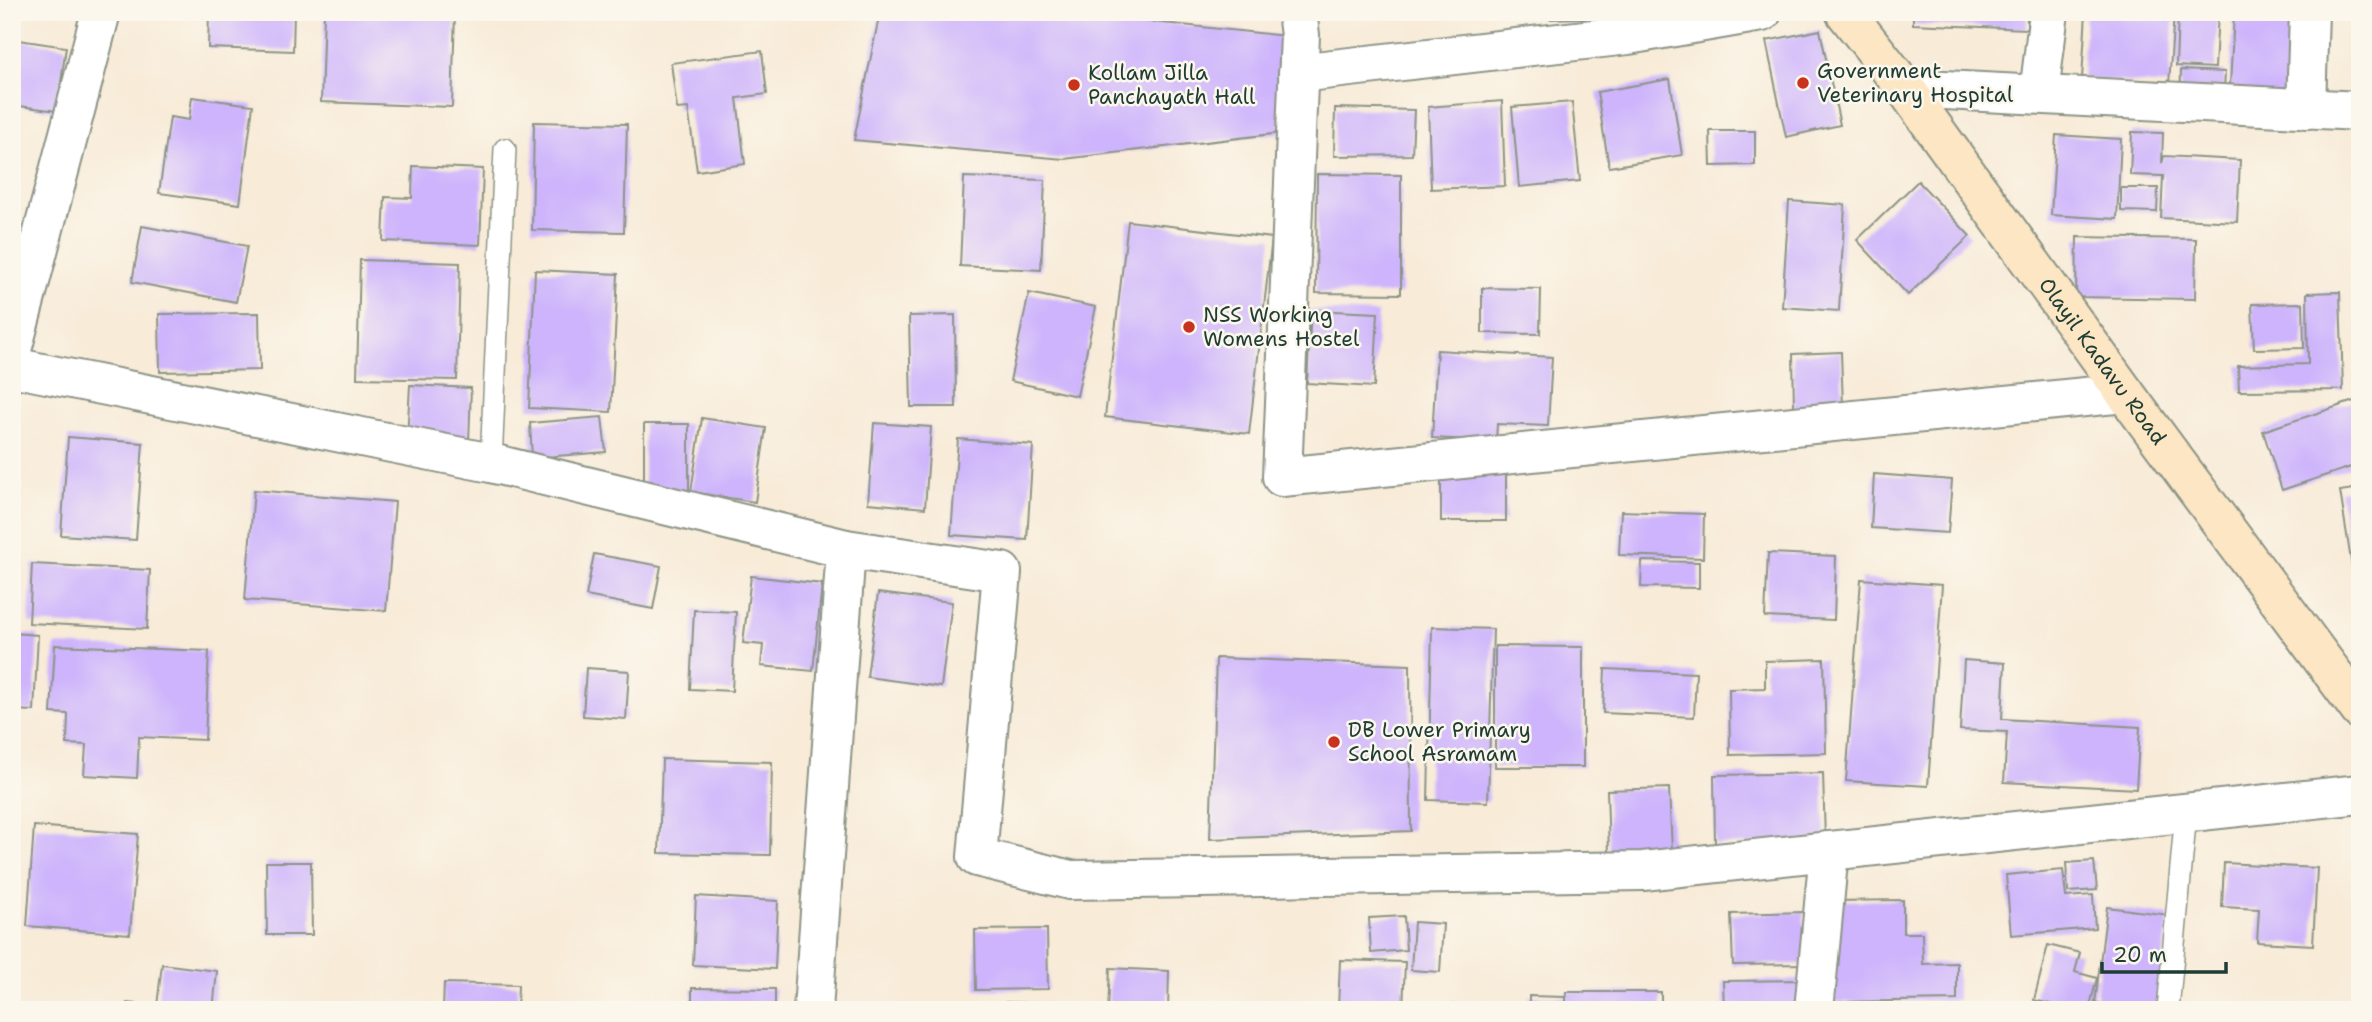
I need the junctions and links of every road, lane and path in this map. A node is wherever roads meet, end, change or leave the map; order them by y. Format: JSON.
{"nodes":[{"id":1,"x":101,"y":12,"type":"edge"},
{"id":2,"x":1297,"y":12,"type":"edge"},
{"id":3,"x":1762,"y":12,"type":"edge"},
{"id":4,"x":1845,"y":12,"type":"edge"},
{"id":5,"x":2049,"y":12,"type":"edge"},
{"id":6,"x":2309,"y":12,"type":"edge"},
{"id":7,"x":1298,"y":73,"type":"junction"},
{"id":8,"x":1905,"y":88,"type":"junction"},
{"id":9,"x":2039,"y":94,"type":"junction"},
{"id":10,"x":2306,"y":109,"type":"junction"},
{"id":11,"x":2360,"y":111,"type":"edge"},
{"id":12,"x":505,"y":149,"type":"dead end"},
{"id":13,"x":12,"y":350,"type":"edge"},
{"id":14,"x":12,"y":367,"type":"edge"},
{"id":15,"x":2124,"y":393,"type":"junction"},
{"id":16,"x":491,"y":463,"type":"junction"},
{"id":17,"x":846,"y":549,"type":"junction"},
{"id":18,"x":2360,"y":710,"type":"edge"},
{"id":19,"x":2360,"y":794,"type":"edge"},
{"id":20,"x":2186,"y":812,"type":"junction"},
{"id":21,"x":1829,"y":851,"type":"junction"},
{"id":22,"x":813,"y":1010,"type":"edge"},
{"id":23,"x":1814,"y":1010,"type":"edge"},
{"id":24,"x":2168,"y":1010,"type":"edge"}],
"edges":[{"from":1,"to":13,"type":"street"},
{"from":2,"to":7,"type":"street"},
{"from":3,"to":7,"type":"street"},
{"from":4,"to":8,"type":"street","name":"Olayil Kadavu Road"},
{"from":5,"to":9,"type":"street"},
{"from":6,"to":10,"type":"street"},
{"from":7,"to":15,"type":"street"},
{"from":8,"to":9,"type":"street"},
{"from":8,"to":15,"type":"street","name":"Olayil Kadavu Road"},
{"from":9,"to":10,"type":"street"},
{"from":10,"to":11,"type":"street"},
{"from":12,"to":16,"type":"lane"},
{"from":14,"to":16,"type":"street"},
{"from":15,"to":18,"type":"street","name":"Olayil Kadavu Road"},
{"from":16,"to":17,"type":"street"},
{"from":17,"to":21,"type":"street"},
{"from":17,"to":22,"type":"street"},
{"from":19,"to":20,"type":"street"},
{"from":20,"to":21,"type":"street"},
{"from":20,"to":24,"type":"lane"},
{"from":21,"to":23,"type":"street"}]}
